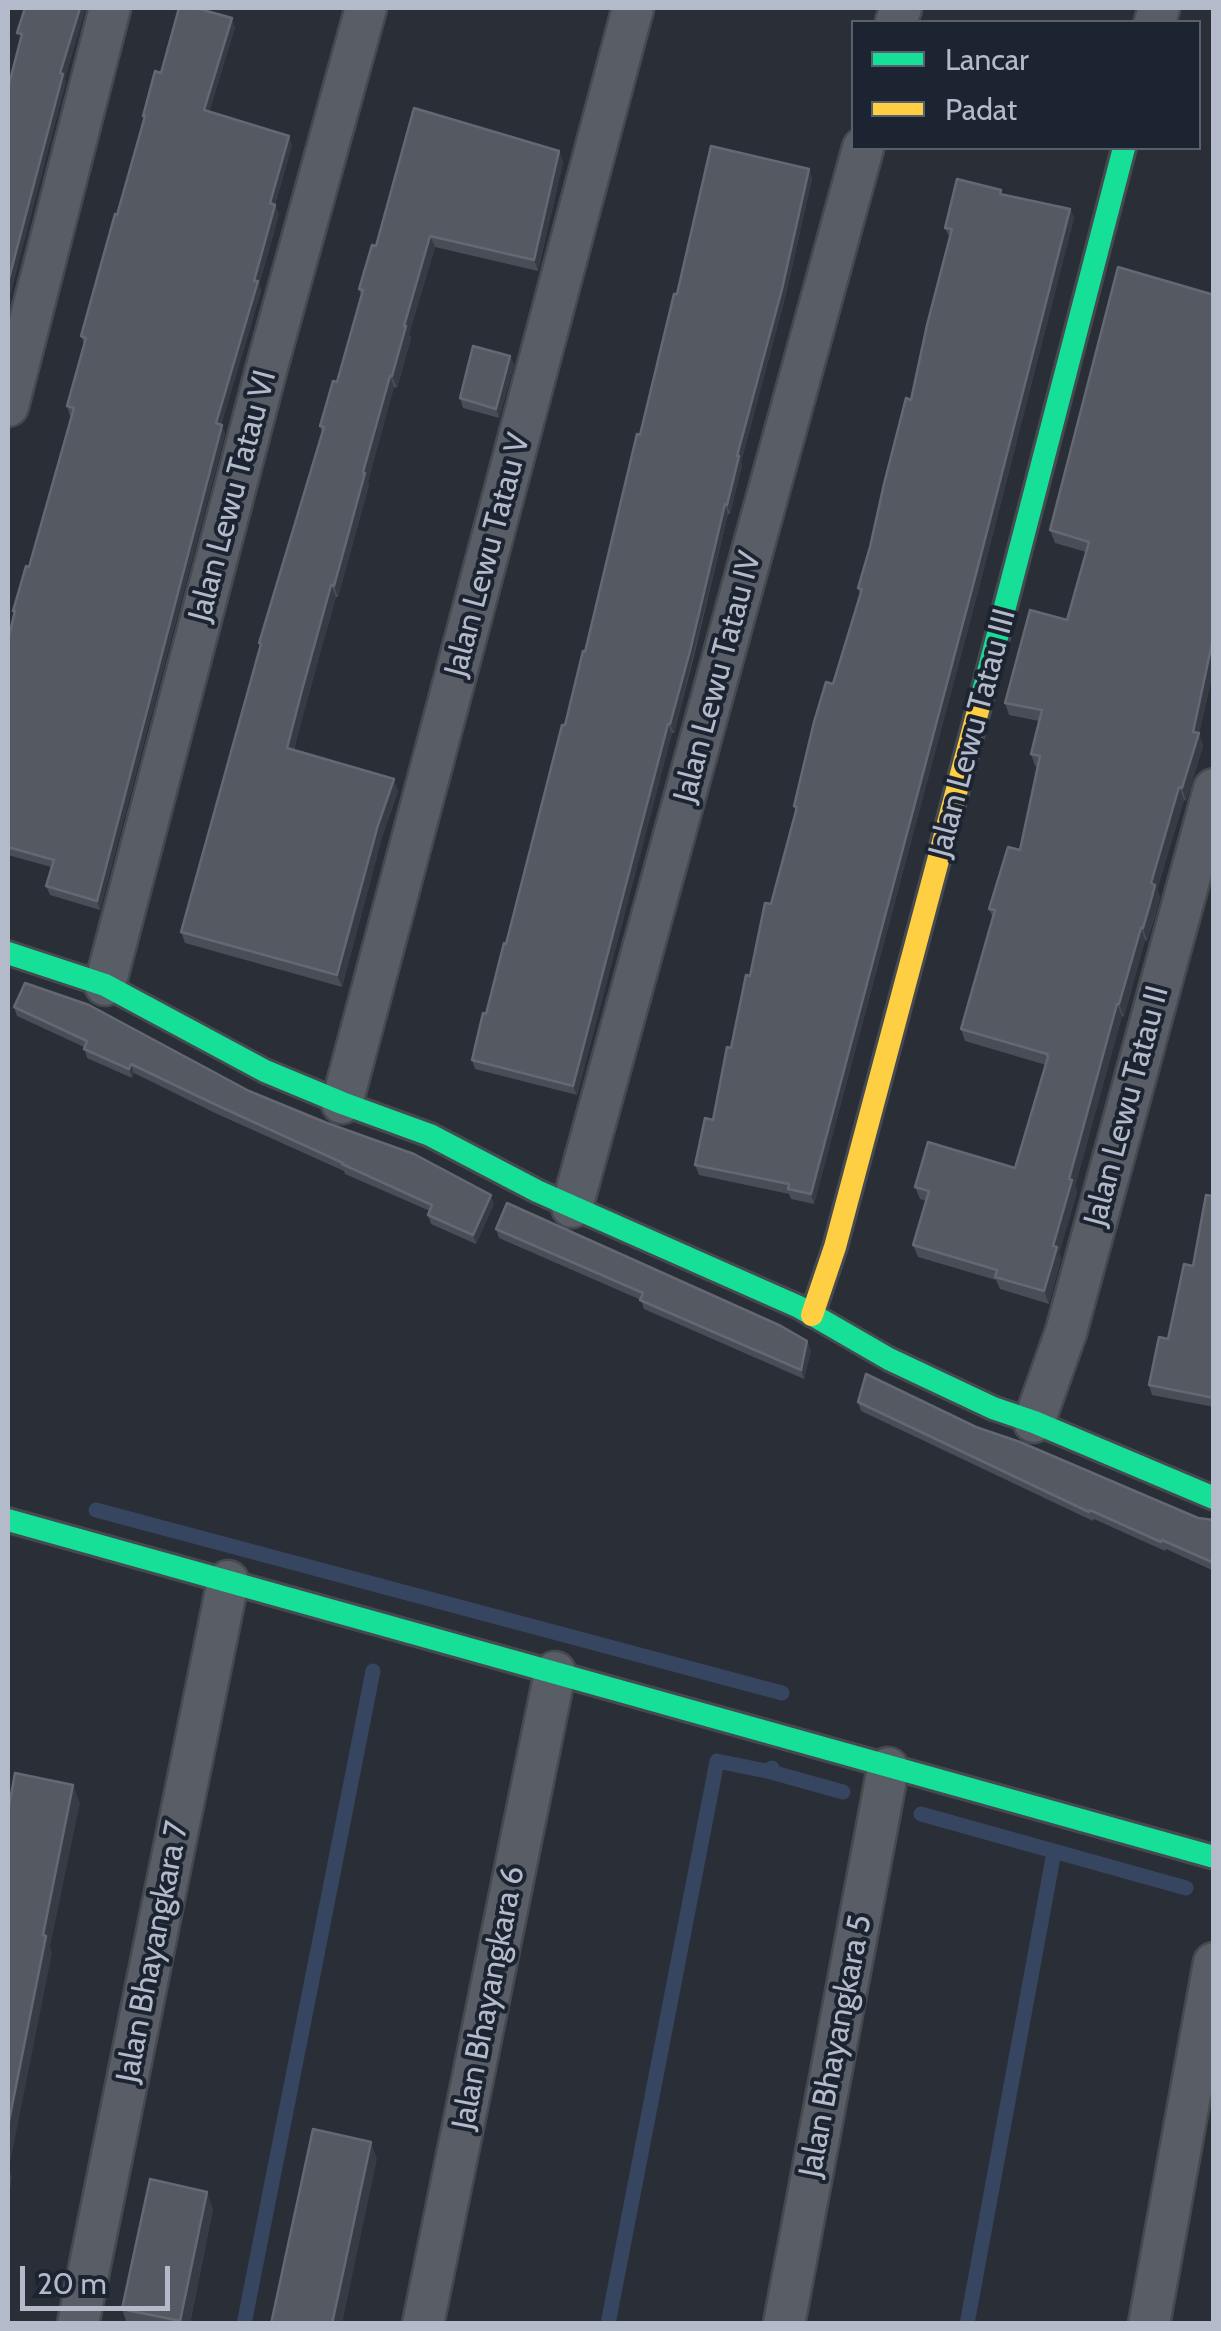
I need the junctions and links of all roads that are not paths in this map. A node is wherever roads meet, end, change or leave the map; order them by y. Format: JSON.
{"nodes":[{"id":1,"x":110,"y":8,"type":"edge"},
{"id":2,"x":366,"y":8,"type":"edge"},
{"id":3,"x":633,"y":8,"type":"edge"},
{"id":4,"x":861,"y":150,"type":"edge"},
{"id":5,"x":1123,"y":150,"type":"edge"},
{"id":6,"x":8,"y":406,"type":"edge"},
{"id":7,"x":1214,"y":789,"type":"edge"},
{"id":8,"x":8,"y":953,"type":"edge"},
{"id":9,"x":105,"y":985,"type":"junction"},
{"id":10,"x":342,"y":1103,"type":"junction"},
{"id":11,"x":572,"y":1207,"type":"junction"},
{"id":12,"x":812,"y":1315,"type":"junction"},
{"id":13,"x":1034,"y":1422,"type":"junction"},
{"id":14,"x":1214,"y":1498,"type":"edge"},
{"id":15,"x":8,"y":1520,"type":"edge"},
{"id":16,"x":228,"y":1582,"type":"junction"},
{"id":17,"x":555,"y":1672,"type":"junction"},
{"id":18,"x":888,"y":1768,"type":"junction"},
{"id":19,"x":1214,"y":1857,"type":"edge"},
{"id":20,"x":1214,"y":1963,"type":"edge"},
{"id":21,"x":78,"y":2324,"type":"edge"},
{"id":22,"x":423,"y":2324,"type":"edge"},
{"id":23,"x":784,"y":2324,"type":"edge"},
{"id":24,"x":1149,"y":2324,"type":"edge"}],
"edges":[{"from":1,"to":6,"type":"street"},
{"from":2,"to":9,"type":"street","name":"Jalan Lewu Tatau VI"},
{"from":3,"to":10,"type":"street","name":"Jalan Lewu Tatau V"},
{"from":4,"to":11,"type":"street","name":"Jalan Lewu Tatau IV"},
{"from":5,"to":12,"type":"street","name":"Jalan Lewu Tatau III"},
{"from":7,"to":13,"type":"street","name":"Jalan Lewu Tatau II"},
{"from":8,"to":9,"type":"street"},
{"from":9,"to":10,"type":"street"},
{"from":10,"to":11,"type":"street"},
{"from":11,"to":12,"type":"street"},
{"from":12,"to":13,"type":"street"},
{"from":13,"to":14,"type":"street"},
{"from":15,"to":16,"type":"street"},
{"from":16,"to":17,"type":"street"},
{"from":16,"to":21,"type":"street","name":"Jalan Bhayangkara 7"},
{"from":17,"to":18,"type":"street"},
{"from":17,"to":22,"type":"street","name":"Jalan Bhayangkara 6"},
{"from":18,"to":19,"type":"street"},
{"from":18,"to":23,"type":"street","name":"Jalan Bhayangkara 5"},
{"from":20,"to":24,"type":"street"}]}
